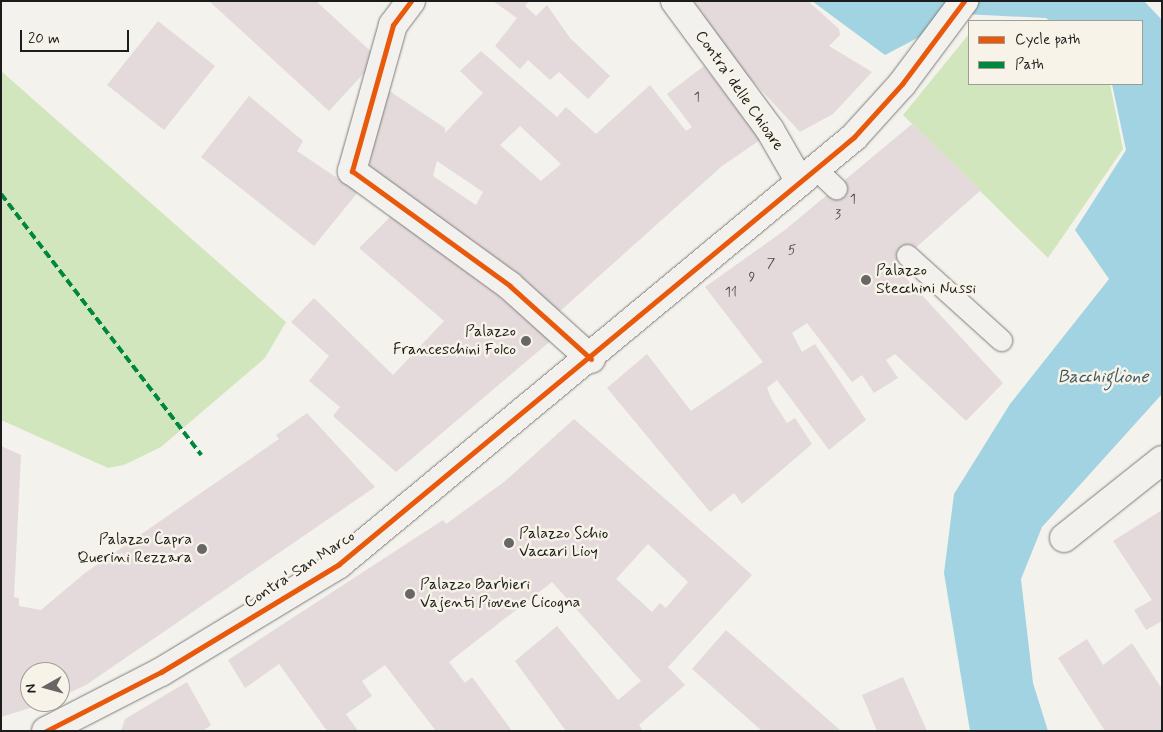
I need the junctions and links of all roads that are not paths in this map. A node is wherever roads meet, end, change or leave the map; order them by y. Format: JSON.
{"nodes":[{"id":1,"x":411,"y":1,"type":"edge"},
{"id":2,"x":675,"y":1,"type":"edge"},
{"id":3,"x":964,"y":1,"type":"edge"},
{"id":4,"x":808,"y":175,"type":"junction"},
{"id":5,"x":836,"y":188,"type":"dead end"},
{"id":6,"x":907,"y":255,"type":"dead end"},
{"id":7,"x":1001,"y":340,"type":"dead end"},
{"id":8,"x":591,"y":359,"type":"junction"},
{"id":9,"x":1162,"y":460,"type":"edge"},
{"id":10,"x":1064,"y":538,"type":"dead end"},
{"id":11,"x":46,"y":731,"type":"edge"}],
"edges":[{"from":1,"to":8,"type":"street"},
{"from":2,"to":4,"type":"street","name":"Contra' delle Chioare"},
{"from":3,"to":4,"type":"street","name":"Contra' San Marco"},
{"from":4,"to":5,"type":"lane"},
{"from":4,"to":8,"type":"street","name":"Contra' San Marco"},
{"from":6,"to":7,"type":"lane"},
{"from":8,"to":11,"type":"street","name":"Contra' San Marco"},
{"from":9,"to":10,"type":"street"}]}
